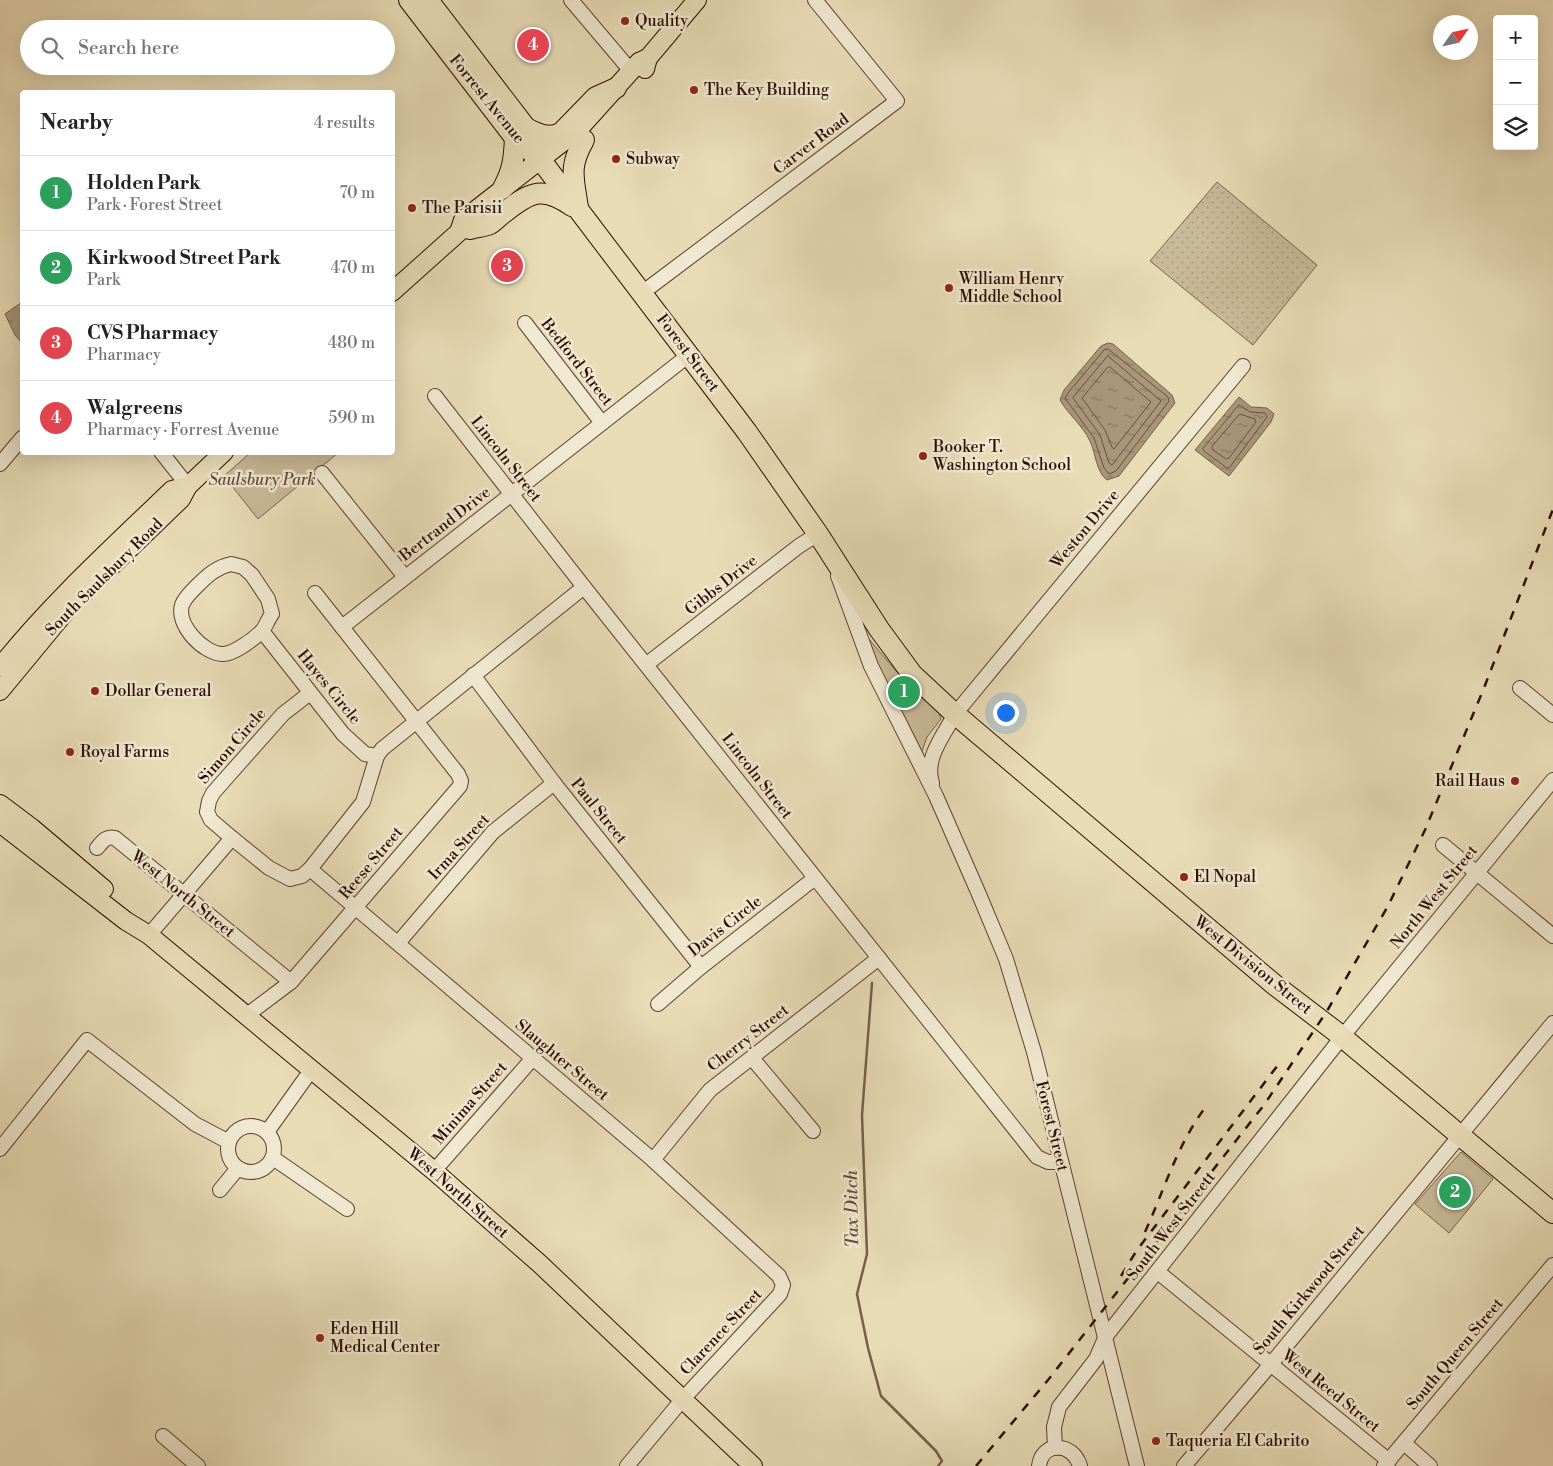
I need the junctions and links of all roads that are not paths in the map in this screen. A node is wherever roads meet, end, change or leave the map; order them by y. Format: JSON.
{"nodes":[{"id":1,"x":409,"y":0,"type":"edge"},
{"id":2,"x":428,"y":0,"type":"edge"},
{"id":3,"x":572,"y":0,"type":"edge"},
{"id":4,"x":697,"y":0,"type":"edge"},
{"id":5,"x":814,"y":0,"type":"edge"},
{"id":6,"x":648,"y":58,"type":"junction"},
{"id":7,"x":631,"y":71,"type":"junction"},
{"id":8,"x":616,"y":88,"type":"junction"},
{"id":9,"x":520,"y":133,"type":"junction"},
{"id":10,"x":584,"y":140,"type":"junction"},
{"id":11,"x":544,"y":164,"type":"junction"},
{"id":12,"x":503,"y":188,"type":"junction"},
{"id":13,"x":578,"y":210,"type":"junction"},
{"id":14,"x":464,"y":230,"type":"junction"},
{"id":15,"x":395,"y":289,"type":"edge"},
{"id":16,"x":642,"y":293,"type":"junction"},
{"id":17,"x":525,"y":323,"type":"dead end"},
{"id":18,"x":689,"y":355,"type":"junction"},
{"id":19,"x":1243,"y":366,"type":"dead end"},
{"id":20,"x":435,"y":396,"type":"dead end"},
{"id":21,"x":602,"y":423,"type":"junction"},
{"id":22,"x":20,"y":440,"type":"edge"},
{"id":23,"x":163,"y":455,"type":"edge"},
{"id":24,"x":221,"y":455,"type":"edge"},
{"id":25,"x":0,"y":464,"type":"edge"},
{"id":26,"x":322,"y":473,"type":"dead end"},
{"id":27,"x":188,"y":486,"type":"junction"},
{"id":28,"x":511,"y":494,"type":"junction"},
{"id":29,"x":818,"y":534,"type":"junction"},
{"id":30,"x":829,"y":552,"type":"junction"},
{"id":31,"x":405,"y":577,"type":"junction"},
{"id":32,"x":584,"y":587,"type":"junction"},
{"id":33,"x":314,"y":593,"type":"dead end"},
{"id":34,"x":342,"y":627,"type":"junction"},
{"id":35,"x":262,"y":631,"type":"junction"},
{"id":36,"x":647,"y":664,"type":"junction"},
{"id":37,"x":0,"y":667,"type":"edge"},
{"id":38,"x":473,"y":675,"type":"junction"},
{"id":39,"x":1520,"y":688,"type":"dead end"},
{"id":40,"x":0,"y":691,"type":"edge"},
{"id":41,"x":310,"y":692,"type":"junction"},
{"id":42,"x":955,"y":714,"type":"junction"},
{"id":43,"x":1553,"y":716,"type":"edge"},
{"id":44,"x":415,"y":721,"type":"junction"},
{"id":45,"x":377,"y":756,"type":"junction"},
{"id":46,"x":1553,"y":780,"type":"edge"},
{"id":47,"x":554,"y":782,"type":"junction"},
{"id":48,"x":936,"y":796,"type":"junction"},
{"id":49,"x":0,"y":800,"type":"edge"},
{"id":50,"x":0,"y":804,"type":"edge"},
{"id":51,"x":19,"y":818,"type":"junction"},
{"id":52,"x":0,"y":823,"type":"edge"},
{"id":53,"x":232,"y":838,"type":"junction"},
{"id":54,"x":1442,"y":845,"type":"dead end"},
{"id":55,"x":97,"y":848,"type":"dead end"},
{"id":56,"x":310,"y":868,"type":"junction"},
{"id":57,"x":1476,"y":873,"type":"junction"},
{"id":58,"x":815,"y":878,"type":"junction"},
{"id":59,"x":183,"y":894,"type":"junction"},
{"id":60,"x":356,"y":908,"type":"junction"},
{"id":61,"x":149,"y":935,"type":"junction"},
{"id":62,"x":1553,"y":936,"type":"edge"},
{"id":63,"x":398,"y":943,"type":"junction"},
{"id":64,"x":879,"y":958,"type":"junction"},
{"id":65,"x":701,"y":967,"type":"junction"},
{"id":66,"x":291,"y":982,"type":"junction"},
{"id":67,"x":658,"y":1004,"type":"dead end"},
{"id":68,"x":247,"y":1015,"type":"junction"},
{"id":69,"x":1553,"y":1023,"type":"edge"},
{"id":70,"x":1342,"y":1038,"type":"junction"},
{"id":71,"x":533,"y":1058,"type":"junction"},
{"id":72,"x":752,"y":1058,"type":"junction"},
{"id":73,"x":312,"y":1069,"type":"junction"},
{"id":74,"x":813,"y":1130,"type":"dead end"},
{"id":75,"x":267,"y":1132,"type":"junction"},
{"id":76,"x":1460,"y":1135,"type":"junction"},
{"id":77,"x":229,"y":1142,"type":"junction"},
{"id":78,"x":0,"y":1149,"type":"edge"},
{"id":79,"x":272,"y":1158,"type":"junction"},
{"id":80,"x":653,"y":1160,"type":"junction"},
{"id":81,"x":1061,"y":1162,"type":"junction"},
{"id":82,"x":238,"y":1168,"type":"junction"},
{"id":83,"x":434,"y":1171,"type":"junction"},
{"id":84,"x":220,"y":1190,"type":"dead end"},
{"id":85,"x":347,"y":1209,"type":"dead end"},
{"id":86,"x":1553,"y":1213,"type":"edge"},
{"id":87,"x":1553,"y":1265,"type":"edge"},
{"id":88,"x":1158,"y":1272,"type":"junction"},
{"id":89,"x":783,"y":1285,"type":"joint"},
{"id":90,"x":1106,"y":1336,"type":"junction"},
{"id":91,"x":1271,"y":1364,"type":"junction"},
{"id":92,"x":682,"y":1400,"type":"junction"},
{"id":93,"x":162,"y":1436,"type":"dead end"},
{"id":94,"x":1404,"y":1443,"type":"junction"},
{"id":95,"x":1055,"y":1448,"type":"junction"},
{"id":96,"x":1387,"y":1463,"type":"edge"},
{"id":97,"x":198,"y":1466,"type":"edge"},
{"id":98,"x":627,"y":1466,"type":"edge"},
{"id":99,"x":753,"y":1466,"type":"edge"},
{"id":100,"x":1039,"y":1466,"type":"edge"},
{"id":101,"x":1080,"y":1466,"type":"edge"},
{"id":102,"x":1137,"y":1466,"type":"edge"},
{"id":103,"x":1184,"y":1466,"type":"edge"},
{"id":104,"x":1430,"y":1466,"type":"edge"}],
"edges":[{"from":1,"to":9,"type":"highway","name":"Forrest Avenue"},
{"from":2,"to":9,"type":"highway","name":"Forrest Avenue"},
{"from":3,"to":7,"type":"street"},
{"from":4,"to":6,"type":"main road"},
{"from":5,"to":16,"type":"street","name":"Carver Road"},
{"from":6,"to":7,"type":"main road"},
{"from":6,"to":10,"type":"main road"},
{"from":7,"to":8,"type":"main road"},
{"from":8,"to":9,"type":"highway"},
{"from":8,"to":11,"type":"main road"},
{"from":9,"to":11,"type":"highway","name":"Forrest Avenue"},
{"from":9,"to":12,"type":"highway"},
{"from":10,"to":11,"type":"main road"},
{"from":10,"to":13,"type":"highway"},
{"from":11,"to":12,"type":"main road"},
{"from":11,"to":13,"type":"highway","name":"Forest Street"},
{"from":11,"to":14,"type":"main road"},
{"from":12,"to":14,"type":"main road"},
{"from":13,"to":14,"type":"highway"},
{"from":13,"to":16,"type":"highway","name":"Forest Street"},
{"from":14,"to":15,"type":"main road"},
{"from":16,"to":18,"type":"highway","name":"Forest Street"},
{"from":17,"to":21,"type":"street","name":"Bedford Street"},
{"from":18,"to":21,"type":"street","name":"Bertrand Drive"},
{"from":18,"to":29,"type":"highway","name":"Forest Street"},
{"from":19,"to":42,"type":"street","name":"Weston Drive"},
{"from":20,"to":28,"type":"street","name":"Lincoln Street"},
{"from":21,"to":28,"type":"street","name":"Bertrand Drive"},
{"from":22,"to":25,"type":"street"},
{"from":23,"to":27,"type":"street"},
{"from":24,"to":27,"type":"main road","name":"South Saulsbury Road"},
{"from":26,"to":31,"type":"street"},
{"from":27,"to":37,"type":"main road","name":"South Saulsbury Road"},
{"from":27,"to":40,"type":"main road","name":"South Saulsbury Road"},
{"from":28,"to":31,"type":"street","name":"Bertrand Drive"},
{"from":28,"to":32,"type":"street","name":"Lincoln Street"},
{"from":29,"to":30,"type":"highway","name":"Forest Street"},
{"from":29,"to":36,"type":"street","name":"Gibbs Drive"},
{"from":30,"to":42,"type":"highway","name":"Forest Street"},
{"from":30,"to":48,"type":"street","name":"Forest Street"},
{"from":31,"to":34,"type":"street","name":"Bertrand Drive"},
{"from":32,"to":36,"type":"street","name":"Lincoln Street"},
{"from":32,"to":38,"type":"street"},
{"from":33,"to":34,"type":"street","name":"Reese Street"},
{"from":34,"to":44,"type":"street","name":"Reese Street"},
{"from":35,"to":35,"type":"street"},
{"from":35,"to":41,"type":"street","name":"Hayes Circle"},
{"from":36,"to":58,"type":"street","name":"Lincoln Street"},
{"from":38,"to":44,"type":"street"},
{"from":38,"to":47,"type":"street","name":"Paul Street"},
{"from":39,"to":43,"type":"street"},
{"from":41,"to":45,"type":"street","name":"Hayes Circle"},
{"from":41,"to":53,"type":"street","name":"Simon Circle"},
{"from":42,"to":48,"type":"street","name":"Forest Street"},
{"from":42,"to":70,"type":"highway","name":"West Division Street"},
{"from":44,"to":45,"type":"street"},
{"from":44,"to":60,"type":"street","name":"Reese Street"},
{"from":45,"to":56,"type":"street","name":"Simon Circle"},
{"from":46,"to":57,"type":"street","name":"North West Street"},
{"from":47,"to":63,"type":"street","name":"Irma Street"},
{"from":47,"to":65,"type":"street","name":"Paul Street"},
{"from":48,"to":81,"type":"street","name":"Forest Street"},
{"from":49,"to":51,"type":"main road"},
{"from":50,"to":51,"type":"main road","name":"West North Street"},
{"from":51,"to":61,"type":"main road","name":"West North Street"},
{"from":52,"to":61,"type":"main road","name":"West North Street"},
{"from":53,"to":56,"type":"street","name":"Simon Circle"},
{"from":53,"to":59,"type":"street"},
{"from":54,"to":57,"type":"street"},
{"from":55,"to":59,"type":"street","name":"West North Street"},
{"from":56,"to":60,"type":"street","name":"Slaughter Street"},
{"from":57,"to":62,"type":"street"},
{"from":57,"to":70,"type":"street","name":"North West Street"},
{"from":58,"to":64,"type":"street","name":"Lincoln Street"},
{"from":58,"to":65,"type":"street","name":"Davis Circle"},
{"from":59,"to":61,"type":"street"},
{"from":59,"to":66,"type":"street","name":"West North Street"},
{"from":60,"to":63,"type":"street","name":"Slaughter Street"},
{"from":60,"to":66,"type":"street","name":"Reese Street"},
{"from":61,"to":68,"type":"main road","name":"West North Street"},
{"from":63,"to":71,"type":"street","name":"Slaughter Street"},
{"from":64,"to":72,"type":"street","name":"Cherry Street"},
{"from":64,"to":81,"type":"street","name":"Lincoln Street"},
{"from":65,"to":67,"type":"street","name":"Davis Circle"},
{"from":66,"to":68,"type":"street","name":"Reese Street"},
{"from":68,"to":73,"type":"main road","name":"West North Street"},
{"from":69,"to":76,"type":"street","name":"South Kirkwood Street"},
{"from":70,"to":76,"type":"highway","name":"West Division Street"},
{"from":70,"to":88,"type":"street","name":"South West Streett"},
{"from":71,"to":80,"type":"street","name":"Slaughter Street"},
{"from":71,"to":83,"type":"street","name":"Minima Street"},
{"from":72,"to":74,"type":"street"},
{"from":72,"to":80,"type":"street","name":"Cherry Street"},
{"from":73,"to":75,"type":"street"},
{"from":73,"to":83,"type":"main road","name":"West North Street"},
{"from":75,"to":77,"type":"street"},
{"from":75,"to":79,"type":"street"},
{"from":76,"to":86,"type":"highway","name":"West Division Street"},
{"from":76,"to":91,"type":"street","name":"South Kirkwood Street"},
{"from":77,"to":78,"type":"street"},
{"from":77,"to":82,"type":"street"},
{"from":79,"to":82,"type":"street"},
{"from":79,"to":85,"type":"street"},
{"from":80,"to":89,"type":"street","name":"Slaughter Street"},
{"from":81,"to":90,"type":"street","name":"Forest Street"},
{"from":82,"to":84,"type":"street"},
{"from":83,"to":92,"type":"main road","name":"West North Street"},
{"from":87,"to":94,"type":"street","name":"South Queen Street"},
{"from":88,"to":90,"type":"street","name":"South West Streett"},
{"from":88,"to":91,"type":"street","name":"West Reed Street"},
{"from":89,"to":92,"type":"street","name":"Clarence Street"},
{"from":90,"to":95,"type":"street","name":"South West Streett"},
{"from":90,"to":102,"type":"street","name":"Forest Street"},
{"from":91,"to":96,"type":"street","name":"West Reed Street"},
{"from":91,"to":103,"type":"street","name":"South Kirkwood Street"},
{"from":92,"to":98,"type":"street","name":"Clarence Street"},
{"from":92,"to":99,"type":"main road","name":"West North Street"},
{"from":93,"to":97,"type":"street"},
{"from":94,"to":96,"type":"street","name":"South Queen Street"},
{"from":94,"to":104,"type":"street"},
{"from":95,"to":100,"type":"street"},
{"from":95,"to":101,"type":"street"}]}
